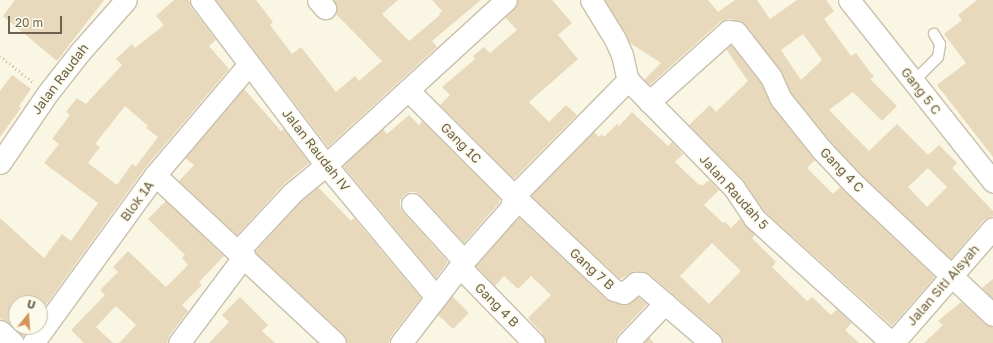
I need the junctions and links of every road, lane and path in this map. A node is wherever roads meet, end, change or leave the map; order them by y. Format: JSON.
{"nodes":[{"id":1,"x":126,"y":0,"type":"edge"},
{"id":2,"x":201,"y":0,"type":"edge"},
{"id":3,"x":506,"y":0,"type":"edge"},
{"id":4,"x":591,"y":0,"type":"edge"},
{"id":5,"x":849,"y":0,"type":"edge"},
{"id":6,"x":934,"y":34,"type":"dead end"},
{"id":7,"x":0,"y":56,"type":"edge"},
{"id":8,"x":249,"y":64,"type":"junction"},
{"id":9,"x":628,"y":80,"type":"junction"},
{"id":10,"x":914,"y":81,"type":"junction"},
{"id":11,"x":408,"y":90,"type":"junction"},
{"id":12,"x":47,"y":94,"type":"junction"},
{"id":13,"x":648,"y":102,"type":"junction"},
{"id":14,"x":0,"y":163,"type":"edge"},
{"id":15,"x":326,"y":165,"type":"junction"},
{"id":16,"x":156,"y":175,"type":"junction"},
{"id":17,"x":993,"y":182,"type":"edge"},
{"id":18,"x":514,"y":196,"type":"junction"},
{"id":19,"x":412,"y":204,"type":"dead end"},
{"id":20,"x":993,"y":228,"type":"edge"},
{"id":21,"x":241,"y":254,"type":"junction"},
{"id":22,"x":462,"y":264,"type":"junction"},
{"id":23,"x":952,"y":275,"type":"junction"},
{"id":24,"x":436,"y":297,"type":"junction"},
{"id":25,"x":664,"y":303,"type":"junction"},
{"id":26,"x":993,"y":315,"type":"edge"},
{"id":27,"x":0,"y":331,"type":"edge"},
{"id":28,"x":13,"y":343,"type":"edge"},
{"id":29,"x":33,"y":343,"type":"edge"},
{"id":30,"x":179,"y":343,"type":"edge"},
{"id":31,"x":335,"y":343,"type":"edge"},
{"id":32,"x":401,"y":343,"type":"edge"},
{"id":33,"x":534,"y":343,"type":"edge"},
{"id":34,"x":627,"y":343,"type":"edge"},
{"id":35,"x":711,"y":343,"type":"edge"},
{"id":36,"x":892,"y":343,"type":"edge"}],
"edges":[{"from":1,"to":12,"type":"street","name":"Jalan Raudah"},
{"from":2,"to":8,"type":"street","name":"Jalan Raudah IV"},
{"from":3,"to":11,"type":"street"},
{"from":4,"to":9,"type":"street","name":"Jalan Raudah 5"},
{"from":5,"to":10,"type":"street","name":"Gang 5 C"},
{"from":6,"to":10,"type":"lane"},
{"from":7,"to":12,"type":"path"},
{"from":8,"to":15,"type":"street","name":"Jalan Raudah IV"},
{"from":8,"to":16,"type":"street","name":"Blok 1A"},
{"from":9,"to":13,"type":"street","name":"Jalan Raudah 5"},
{"from":9,"to":18,"type":"street"},
{"from":10,"to":17,"type":"street","name":"Gang 5 C"},
{"from":11,"to":15,"type":"street"},
{"from":11,"to":18,"type":"street","name":"Gang 1C"},
{"from":12,"to":14,"type":"street","name":"Jalan Raudah"},
{"from":13,"to":23,"type":"street","name":"Gang 4 C"},
{"from":13,"to":36,"type":"street","name":"Jalan Raudah 5"},
{"from":15,"to":21,"type":"street"},
{"from":15,"to":24,"type":"street","name":"Jalan Raudah IV"},
{"from":16,"to":21,"type":"street"},
{"from":16,"to":29,"type":"street","name":"Blok 1A"},
{"from":18,"to":22,"type":"street"},
{"from":18,"to":25,"type":"street","name":"Gang 7 B"},
{"from":19,"to":22,"type":"street","name":"Gang 4 B"},
{"from":20,"to":23,"type":"street","name":"Jalan Siti Aisyah"},
{"from":21,"to":30,"type":"street"},
{"from":21,"to":31,"type":"street"},
{"from":22,"to":24,"type":"street"},
{"from":22,"to":33,"type":"street","name":"Gang 4 B"},
{"from":23,"to":26,"type":"street","name":"Gang 4 C"},
{"from":23,"to":36,"type":"street","name":"Jalan Siti Aisyah"},
{"from":24,"to":32,"type":"street"},
{"from":25,"to":34,"type":"street"},
{"from":25,"to":35,"type":"street","name":"Gang 7 B"},
{"from":27,"to":28,"type":"street"}]}
